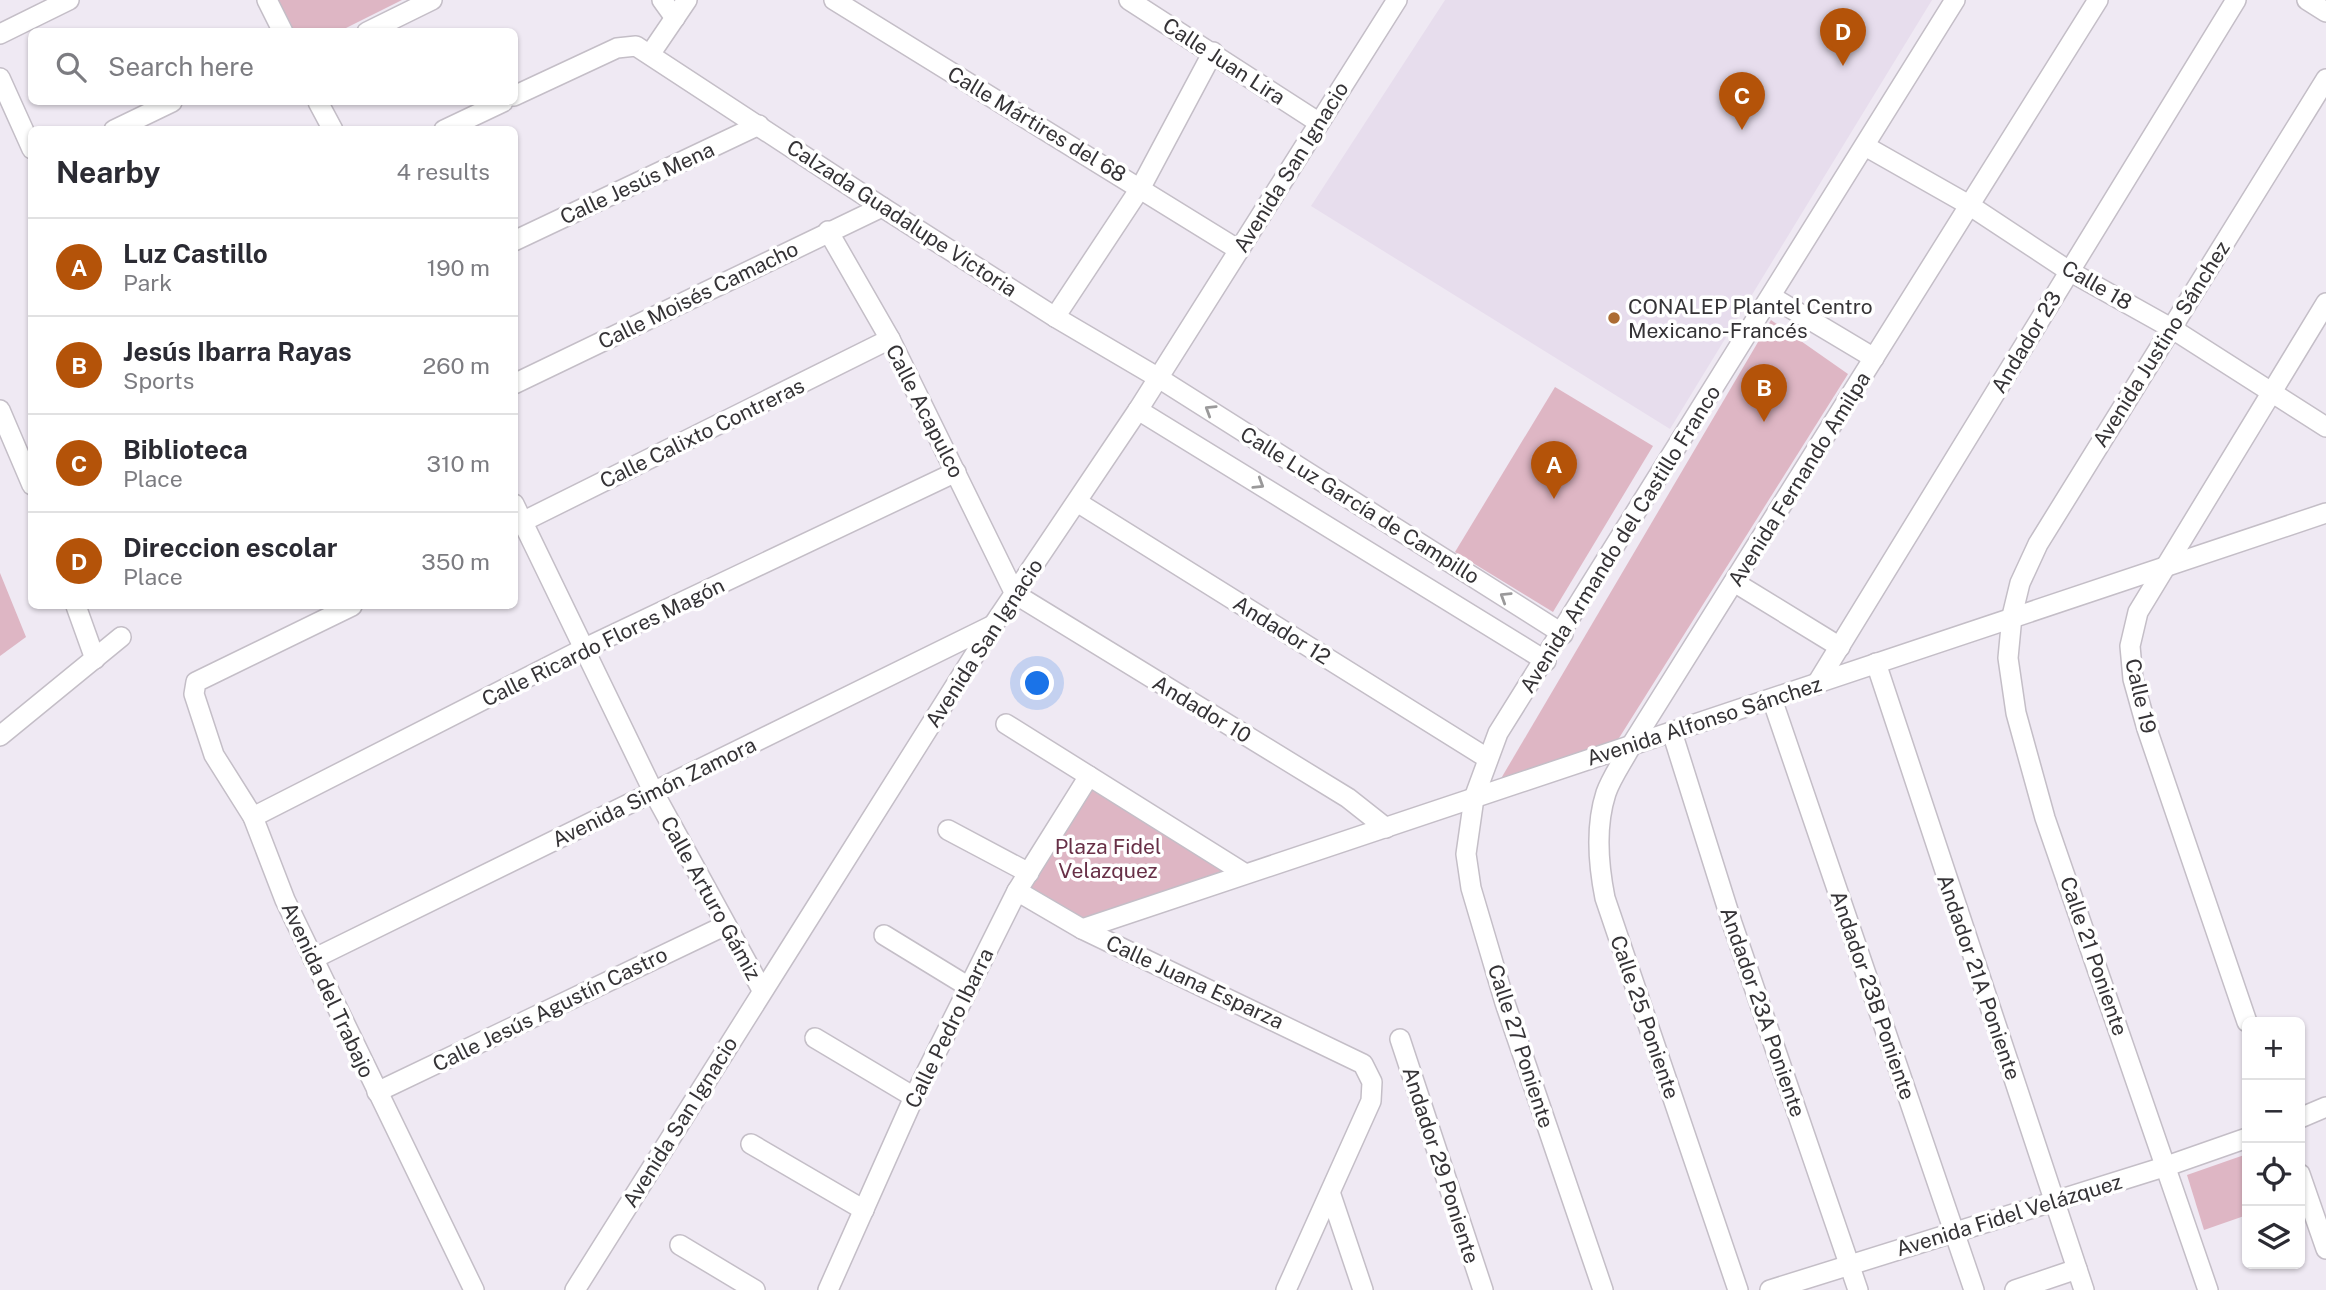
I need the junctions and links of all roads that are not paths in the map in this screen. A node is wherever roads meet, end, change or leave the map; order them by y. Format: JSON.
{"nodes":[{"id":1,"x":68,"y":0,"type":"edge"},
{"id":2,"x":267,"y":0,"type":"edge"},
{"id":3,"x":432,"y":0,"type":"edge"},
{"id":4,"x":663,"y":0,"type":"edge"},
{"id":5,"x":687,"y":0,"type":"edge"},
{"id":6,"x":834,"y":0,"type":"edge"},
{"id":7,"x":1129,"y":0,"type":"edge"},
{"id":8,"x":1397,"y":0,"type":"edge"},
{"id":9,"x":1955,"y":0,"type":"edge"},
{"id":10,"x":2098,"y":0,"type":"edge"},
{"id":11,"x":2236,"y":0,"type":"edge"},
{"id":12,"x":2307,"y":0,"type":"edge"},
{"id":13,"x":2326,"y":12,"type":"edge"},
{"id":14,"x":675,"y":18,"type":"junction"},
{"id":15,"x":281,"y":28,"type":"edge"},
{"id":16,"x":375,"y":28,"type":"edge"},
{"id":17,"x":0,"y":34,"type":"edge"},
{"id":18,"x":1213,"y":52,"type":"junction"},
{"id":19,"x":651,"y":53,"type":"junction"},
{"id":20,"x":0,"y":78,"type":"edge"},
{"id":21,"x":2326,"y":79,"type":"edge"},
{"id":22,"x":518,"y":94,"type":"edge"},
{"id":23,"x":166,"y":105,"type":"edge"},
{"id":24,"x":320,"y":105,"type":"edge"},
{"id":25,"x":497,"y":105,"type":"edge"},
{"id":26,"x":1318,"y":122,"type":"junction"},
{"id":27,"x":759,"y":125,"type":"junction"},
{"id":28,"x":122,"y":126,"type":"edge"},
{"id":29,"x":331,"y":126,"type":"edge"},
{"id":30,"x":452,"y":126,"type":"edge"},
{"id":31,"x":28,"y":140,"type":"edge"},
{"id":32,"x":1865,"y":146,"type":"junction"},
{"id":33,"x":1141,"y":187,"type":"junction"},
{"id":34,"x":1969,"y":205,"type":"junction"},
{"id":35,"x":882,"y":207,"type":"junction"},
{"id":36,"x":828,"y":231,"type":"junction"},
{"id":37,"x":518,"y":239,"type":"edge"},
{"id":38,"x":1239,"y":250,"type":"junction"},
{"id":39,"x":2069,"y":271,"type":"junction"},
{"id":40,"x":1772,"y":297,"type":"junction"},
{"id":41,"x":2326,"y":303,"type":"edge"},
{"id":42,"x":1055,"y":317,"type":"junction"},
{"id":43,"x":2171,"y":328,"type":"junction"},
{"id":44,"x":890,"y":339,"type":"junction"},
{"id":45,"x":1874,"y":358,"type":"junction"},
{"id":46,"x":1157,"y":377,"type":"junction"},
{"id":47,"x":518,"y":382,"type":"edge"},
{"id":48,"x":2271,"y":391,"type":"junction"},
{"id":49,"x":1138,"y":410,"type":"junction"},
{"id":50,"x":2,"y":421,"type":"edge"},
{"id":51,"x":2326,"y":428,"type":"edge"},
{"id":52,"x":28,"y":471,"type":"edge"},
{"id":53,"x":956,"y":472,"type":"junction"},
{"id":54,"x":1077,"y":502,"type":"junction"},
{"id":55,"x":2326,"y":513,"type":"edge"},
{"id":56,"x":518,"y":517,"type":"edge"},
{"id":57,"x":518,"y":519,"type":"edge"},
{"id":58,"x":2167,"y":564,"type":"junction"},
{"id":59,"x":1734,"y":582,"type":"junction"},
{"id":60,"x":1015,"y":594,"type":"junction"},
{"id":61,"x":77,"y":609,"type":"edge"},
{"id":62,"x":346,"y":609,"type":"edge"},
{"id":63,"x":2012,"y":616,"type":"junction"},
{"id":64,"x":994,"y":624,"type":"junction"},
{"id":65,"x":1563,"y":634,"type":"junction"},
{"id":66,"x":121,"y":637,"type":"dead end"},
{"id":67,"x":1840,"y":647,"type":"junction"},
{"id":68,"x":585,"y":648,"type":"junction"},
{"id":69,"x":95,"y":659,"type":"junction"},
{"id":70,"x":1546,"y":661,"type":"junction"},
{"id":71,"x":1876,"y":663,"type":"junction"},
{"id":72,"x":1816,"y":685,"type":"junction"},
{"id":73,"x":1772,"y":699,"type":"junction"},
{"id":74,"x":1006,"y":724,"type":"dead end"},
{"id":75,"x":1672,"y":732,"type":"junction"},
{"id":76,"x":0,"y":736,"type":"edge"},
{"id":77,"x":1632,"y":744,"type":"junction"},
{"id":78,"x":1487,"y":758,"type":"junction"},
{"id":79,"x":1089,"y":776,"type":"junction"},
{"id":80,"x":654,"y":793,"type":"junction"},
{"id":81,"x":1474,"y":798,"type":"junction"},
{"id":82,"x":253,"y":817,"type":"junction"},
{"id":83,"x":1386,"y":828,"type":"junction"},
{"id":84,"x":948,"y":830,"type":"dead end"},
{"id":85,"x":1029,"y":873,"type":"junction"},
{"id":86,"x":1244,"y":873,"type":"junction"},
{"id":87,"x":1017,"y":891,"type":"junction"},
{"id":88,"x":724,"y":926,"type":"junction"},
{"id":89,"x":1082,"y":929,"type":"junction"},
{"id":90,"x":884,"y":935,"type":"dead end"},
{"id":91,"x":313,"y":959,"type":"junction"},
{"id":92,"x":969,"y":987,"type":"junction"},
{"id":93,"x":762,"y":990,"type":"junction"},
{"id":94,"x":2246,"y":1017,"type":"edge"},
{"id":95,"x":815,"y":1038,"type":"dead end"},
{"id":96,"x":1400,"y":1040,"type":"dead end"},
{"id":97,"x":377,"y":1092,"type":"junction"},
{"id":98,"x":914,"y":1097,"type":"junction"},
{"id":99,"x":2326,"y":1107,"type":"edge"},
{"id":100,"x":2305,"y":1116,"type":"edge"},
{"id":101,"x":2242,"y":1140,"type":"edge"},
{"id":102,"x":751,"y":1144,"type":"dead end"},
{"id":103,"x":2167,"y":1166,"type":"junction"},
{"id":104,"x":2305,"y":1188,"type":"edge"},
{"id":105,"x":1331,"y":1195,"type":"junction"},
{"id":106,"x":2055,"y":1200,"type":"junction"},
{"id":107,"x":864,"y":1210,"type":"junction"},
{"id":108,"x":1953,"y":1231,"type":"junction"},
{"id":109,"x":680,"y":1245,"type":"dead end"},
{"id":110,"x":2326,"y":1249,"type":"edge"},
{"id":111,"x":1851,"y":1266,"type":"junction"},
{"id":112,"x":2077,"y":1269,"type":"junction"},
{"id":113,"x":474,"y":1290,"type":"edge"},
{"id":114,"x":575,"y":1290,"type":"edge"},
{"id":115,"x":755,"y":1290,"type":"edge"},
{"id":116,"x":828,"y":1290,"type":"edge"},
{"id":117,"x":1286,"y":1290,"type":"edge"},
{"id":118,"x":1363,"y":1290,"type":"edge"},
{"id":119,"x":1483,"y":1290,"type":"edge"},
{"id":120,"x":1603,"y":1290,"type":"edge"},
{"id":121,"x":1738,"y":1290,"type":"edge"},
{"id":122,"x":1770,"y":1290,"type":"edge"},
{"id":123,"x":1858,"y":1290,"type":"edge"},
{"id":124,"x":1974,"y":1290,"type":"edge"},
{"id":125,"x":2015,"y":1290,"type":"edge"},
{"id":126,"x":2084,"y":1290,"type":"edge"},
{"id":127,"x":2208,"y":1290,"type":"edge"}],
"edges":[{"from":1,"to":17,"type":"street"},
{"from":2,"to":15,"type":"street"},
{"from":3,"to":16,"type":"street"},
{"from":4,"to":14,"type":"street"},
{"from":5,"to":14,"type":"street"},
{"from":6,"to":33,"type":"street","name":"Calle Mártires del 68"},
{"from":7,"to":18,"type":"street","name":"Calle Juan Lira"},
{"from":8,"to":26,"type":"street","name":"Avenida San Ignacio"},
{"from":9,"to":32,"type":"street","name":"Avenida Armando del Castillo Franco"},
{"from":10,"to":34,"type":"street","name":"Avenida Fernando Amilpa"},
{"from":11,"to":39,"type":"street","name":"Andador 23"},
{"from":12,"to":13,"type":"street"},
{"from":14,"to":19,"type":"street"},
{"from":18,"to":26,"type":"street","name":"Calle Juan Lira"},
{"from":18,"to":33,"type":"street"},
{"from":19,"to":22,"type":"street"},
{"from":19,"to":27,"type":"street","name":"Calzada Guadalupe Victoria"},
{"from":20,"to":31,"type":"street"},
{"from":21,"to":43,"type":"street","name":"Avenida Justino Sánchez"},
{"from":23,"to":28,"type":"street"},
{"from":24,"to":29,"type":"street"},
{"from":25,"to":30,"type":"street"},
{"from":26,"to":38,"type":"street","name":"Avenida San Ignacio"},
{"from":27,"to":35,"type":"street","name":"Calzada Guadalupe Victoria"},
{"from":27,"to":37,"type":"street","name":"Calle Jesús Mena"},
{"from":32,"to":34,"type":"street","name":"Calle 18"},
{"from":32,"to":40,"type":"street","name":"Avenida Armando del Castillo Franco"},
{"from":33,"to":38,"type":"street","name":"Calle Mártires del 68"},
{"from":33,"to":42,"type":"street"},
{"from":34,"to":39,"type":"street","name":"Calle 18"},
{"from":34,"to":45,"type":"street","name":"Avenida Fernando Amilpa"},
{"from":35,"to":36,"type":"street","name":"Calle Moisés Camacho"},
{"from":35,"to":42,"type":"street","name":"Calzada Guadalupe Victoria"},
{"from":36,"to":44,"type":"street","name":"Calle Acapulco"},
{"from":36,"to":47,"type":"street","name":"Calle Moisés Camacho"},
{"from":38,"to":46,"type":"street","name":"Avenida San Ignacio"},
{"from":39,"to":43,"type":"street","name":"Calle 18"},
{"from":39,"to":67,"type":"street","name":"Andador 23"},
{"from":40,"to":45,"type":"street"},
{"from":40,"to":65,"type":"street","name":"Avenida Armando del Castillo Franco"},
{"from":41,"to":48,"type":"street","name":"Calle 19"},
{"from":42,"to":46,"type":"street","name":"Calzada Guadalupe Victoria"},
{"from":43,"to":48,"type":"street","name":"Calle 18"},
{"from":43,"to":63,"type":"street","name":"Avenida Justino Sánchez"},
{"from":44,"to":53,"type":"street","name":"Calle Acapulco"},
{"from":44,"to":56,"type":"street","name":"Calle Calixto Contreras"},
{"from":45,"to":59,"type":"street","name":"Avenida Fernando Amilpa"},
{"from":46,"to":49,"type":"street","name":"Avenida San Ignacio"},
{"from":65,"to":46,"type":"street","name":"Calle Luz García de Campillo","one_way":true},
{"from":48,"to":51,"type":"street","name":"Calle 18"},
{"from":48,"to":58,"type":"street","name":"Calle 19"},
{"from":49,"to":54,"type":"street","name":"Avenida San Ignacio"},
{"from":49,"to":70,"type":"street","name":"Calle Luz García de Campillo","one_way":true},
{"from":50,"to":52,"type":"street"},
{"from":53,"to":60,"type":"street","name":"Calle Acapulco"},
{"from":53,"to":68,"type":"street","name":"Calle Ricardo Flores Magón"},
{"from":54,"to":60,"type":"street","name":"Avenida San Ignacio"},
{"from":54,"to":78,"type":"street","name":"Andador 12"},
{"from":55,"to":58,"type":"street","name":"Avenida Alfonso Sánchez"},
{"from":57,"to":68,"type":"street","name":"Calle Arturo Gámiz"},
{"from":58,"to":63,"type":"street","name":"Avenida Alfonso Sánchez"},
{"from":58,"to":94,"type":"street","name":"Calle 19"},
{"from":59,"to":67,"type":"street"},
{"from":59,"to":77,"type":"street","name":"Avenida Fernando Amilpa"},
{"from":60,"to":64,"type":"street","name":"Avenida San Ignacio"},
{"from":60,"to":83,"type":"street","name":"Andador 10"},
{"from":61,"to":69,"type":"street"},
{"from":62,"to":82,"type":"street","name":"Avenida del Trabajo"},
{"from":63,"to":71,"type":"street","name":"Avenida Alfonso Sánchez"},
{"from":63,"to":103,"type":"street","name":"Calle 21 Poniente"},
{"from":64,"to":80,"type":"street","name":"Avenida Simón Zamora"},
{"from":64,"to":93,"type":"street","name":"Avenida San Ignacio"},
{"from":65,"to":70,"type":"street","name":"Avenida Armando del Castillo Franco"},
{"from":66,"to":69,"type":"street"},
{"from":67,"to":72,"type":"street","name":"Andador 23"},
{"from":68,"to":80,"type":"street","name":"Calle Arturo Gámiz"},
{"from":68,"to":82,"type":"street","name":"Calle Ricardo Flores Magón"},
{"from":69,"to":76,"type":"street"},
{"from":70,"to":78,"type":"street","name":"Avenida Armando del Castillo Franco"},
{"from":71,"to":72,"type":"street","name":"Avenida Alfonso Sánchez"},
{"from":71,"to":106,"type":"street","name":"Andador 21A Poniente"},
{"from":72,"to":73,"type":"street","name":"Avenida Alfonso Sánchez"},
{"from":73,"to":75,"type":"street","name":"Avenida Alfonso Sánchez"},
{"from":73,"to":108,"type":"street","name":"Andador 23B Poniente"},
{"from":74,"to":79,"type":"street"},
{"from":75,"to":77,"type":"street","name":"Avenida Alfonso Sánchez"},
{"from":75,"to":111,"type":"street","name":"Andador 23A Poniente"},
{"from":77,"to":81,"type":"street","name":"Avenida Alfonso Sánchez"},
{"from":77,"to":121,"type":"street","name":"Calle 25 Poniente"},
{"from":78,"to":81,"type":"street","name":"Avenida Armando del Castillo Franco"},
{"from":79,"to":85,"type":"street","name":"Calle Pedro Ibarra"},
{"from":79,"to":86,"type":"street"},
{"from":80,"to":88,"type":"street","name":"Calle Arturo Gámiz"},
{"from":80,"to":91,"type":"street","name":"Avenida Simón Zamora"},
{"from":81,"to":83,"type":"street","name":"Avenida Alfonso Sánchez"},
{"from":81,"to":120,"type":"street","name":"Calle 27 Poniente"},
{"from":82,"to":91,"type":"street","name":"Avenida del Trabajo"},
{"from":83,"to":86,"type":"street","name":"Avenida Alfonso Sánchez"},
{"from":84,"to":85,"type":"street"},
{"from":85,"to":87,"type":"street","name":"Calle Pedro Ibarra"},
{"from":86,"to":89,"type":"street","name":"Avenida Alfonso Sánchez"},
{"from":87,"to":89,"type":"street","name":"Calle Juana Esparza"},
{"from":87,"to":92,"type":"street","name":"Calle Pedro Ibarra"},
{"from":88,"to":93,"type":"street","name":"Calle Arturo Gámiz"},
{"from":88,"to":97,"type":"street","name":"Calle Jesús Agustín Castro"},
{"from":89,"to":105,"type":"street","name":"Calle Juana Esparza"},
{"from":90,"to":92,"type":"street"},
{"from":91,"to":97,"type":"street","name":"Avenida del Trabajo"},
{"from":92,"to":98,"type":"street","name":"Calle Pedro Ibarra"},
{"from":93,"to":114,"type":"street","name":"Avenida San Ignacio"},
{"from":95,"to":98,"type":"street"},
{"from":96,"to":119,"type":"street","name":"Andador 29 Poniente"},
{"from":97,"to":113,"type":"street","name":"Avenida del Trabajo"},
{"from":98,"to":107,"type":"street","name":"Calle Pedro Ibarra"},
{"from":99,"to":100,"type":"street"},
{"from":101,"to":103,"type":"street","name":"Avenida Fidel Velázquez"},
{"from":102,"to":107,"type":"street"},
{"from":103,"to":106,"type":"street","name":"Avenida Fidel Velázquez"},
{"from":103,"to":127,"type":"street","name":"Calle 21 Poniente"},
{"from":104,"to":110,"type":"street"},
{"from":105,"to":117,"type":"street"},
{"from":105,"to":118,"type":"street"},
{"from":106,"to":108,"type":"street","name":"Avenida Fidel Velázquez"},
{"from":106,"to":112,"type":"street","name":"Andador 21A Poniente"},
{"from":107,"to":116,"type":"street","name":"Calle Pedro Ibarra"},
{"from":108,"to":111,"type":"street","name":"Avenida Fidel Velázquez"},
{"from":108,"to":124,"type":"street","name":"Andador 23B Poniente"},
{"from":109,"to":115,"type":"street"},
{"from":111,"to":122,"type":"street","name":"Avenida Fidel Velázquez"},
{"from":111,"to":123,"type":"street","name":"Andador 23A Poniente"},
{"from":112,"to":125,"type":"street"},
{"from":112,"to":126,"type":"street","name":"Andador 21A Poniente"}]}
